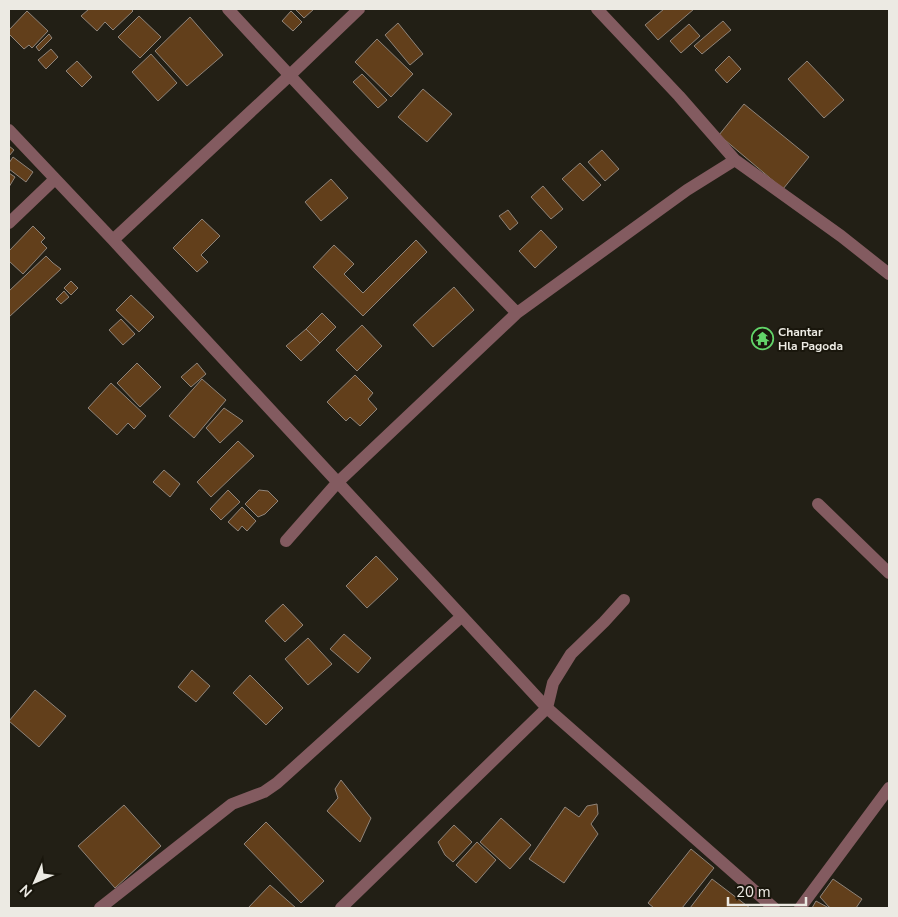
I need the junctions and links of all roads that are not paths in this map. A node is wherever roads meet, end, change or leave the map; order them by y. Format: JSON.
{"nodes":[{"id":1,"x":228,"y":9,"type":"edge"},
{"id":2,"x":359,"y":9,"type":"edge"},
{"id":3,"x":597,"y":9,"type":"edge"},
{"id":4,"x":289,"y":76,"type":"junction"},
{"id":5,"x":9,"y":130,"type":"edge"},
{"id":6,"x":735,"y":160,"type":"junction"},
{"id":7,"x":55,"y":179,"type":"junction"},
{"id":8,"x":9,"y":223,"type":"edge"},
{"id":9,"x":112,"y":240,"type":"junction"},
{"id":10,"x":889,"y":274,"type":"edge"},
{"id":11,"x":517,"y":313,"type":"junction"},
{"id":12,"x":337,"y":483,"type":"junction"},
{"id":13,"x":818,"y":504,"type":"dead end"},
{"id":14,"x":286,"y":540,"type":"dead end"},
{"id":15,"x":889,"y":573,"type":"edge"},
{"id":16,"x":624,"y":600,"type":"dead end"},
{"id":17,"x":461,"y":616,"type":"junction"},
{"id":18,"x":547,"y":708,"type":"junction"},
{"id":19,"x":889,"y":788,"type":"edge"},
{"id":20,"x":100,"y":908,"type":"edge"},
{"id":21,"x":341,"y":908,"type":"edge"},
{"id":22,"x":774,"y":908,"type":"edge"},
{"id":23,"x":800,"y":908,"type":"edge"}],
"edges":[{"from":1,"to":4,"type":"street"},
{"from":2,"to":4,"type":"street"},
{"from":3,"to":6,"type":"street"},
{"from":4,"to":9,"type":"street"},
{"from":4,"to":11,"type":"street"},
{"from":5,"to":7,"type":"street"},
{"from":6,"to":10,"type":"street"},
{"from":6,"to":11,"type":"street"},
{"from":7,"to":8,"type":"street"},
{"from":7,"to":9,"type":"street"},
{"from":9,"to":12,"type":"street"},
{"from":11,"to":12,"type":"street"},
{"from":12,"to":14,"type":"street"},
{"from":12,"to":17,"type":"street"},
{"from":13,"to":15,"type":"street"},
{"from":16,"to":18,"type":"street"},
{"from":17,"to":18,"type":"street"},
{"from":17,"to":20,"type":"street"},
{"from":18,"to":21,"type":"street"},
{"from":18,"to":22,"type":"street"},
{"from":19,"to":23,"type":"street"}]}
